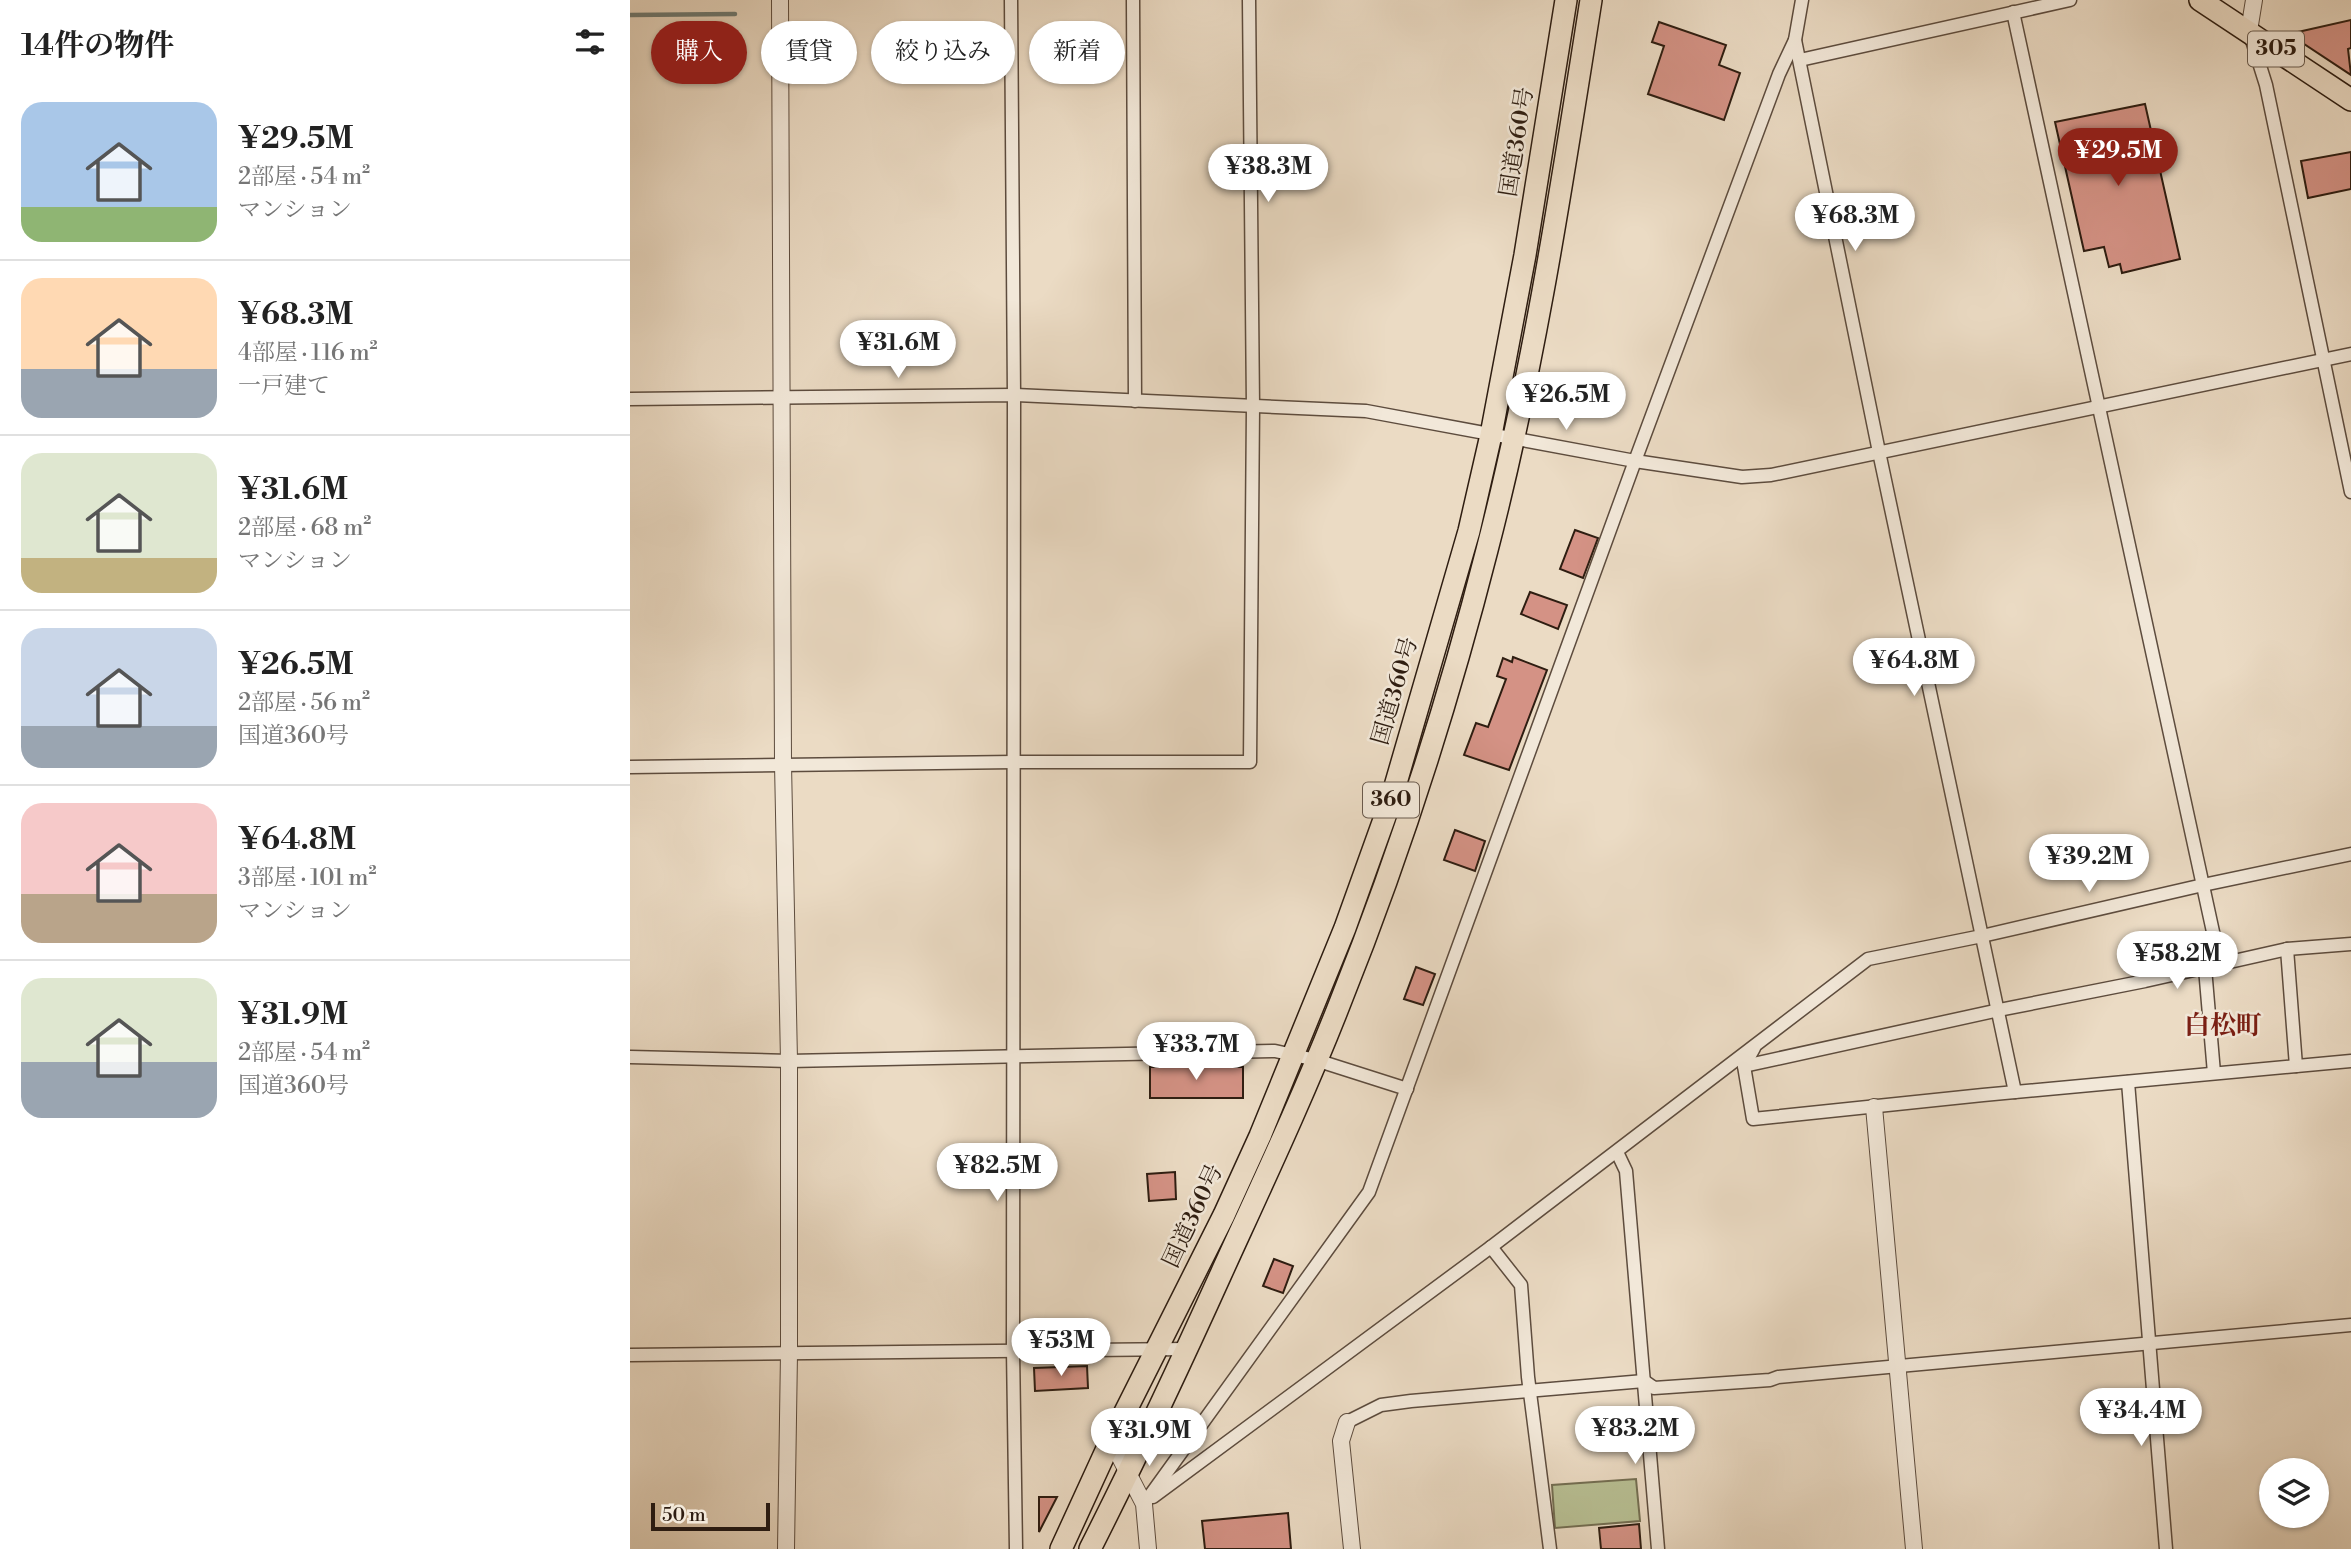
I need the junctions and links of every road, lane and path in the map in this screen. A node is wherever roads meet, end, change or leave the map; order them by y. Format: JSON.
{"nodes":[{"id":1,"x":780,"y":0,"type":"edge"},
{"id":2,"x":1011,"y":0,"type":"edge"},
{"id":3,"x":1133,"y":0,"type":"edge"},
{"id":4,"x":1249,"y":0,"type":"edge"},
{"id":5,"x":1566,"y":0,"type":"edge"},
{"id":6,"x":1591,"y":0,"type":"edge"},
{"id":7,"x":1802,"y":0,"type":"edge"},
{"id":8,"x":2070,"y":0,"type":"edge"},
{"id":9,"x":2200,"y":0,"type":"edge"},
{"id":10,"x":2254,"y":0,"type":"edge"},
{"id":11,"x":2013,"y":12,"type":"junction"},
{"id":12,"x":2249,"y":31,"type":"junction"},
{"id":13,"x":1795,"y":40,"type":"junction"},
{"id":14,"x":1800,"y":60,"type":"junction"},
{"id":15,"x":2351,"y":100,"type":"edge"},
{"id":16,"x":2351,"y":354,"type":"edge"},
{"id":17,"x":2322,"y":360,"type":"junction"},
{"id":18,"x":1014,"y":395,"type":"junction"},
{"id":19,"x":782,"y":398,"type":"junction"},
{"id":20,"x":630,"y":399,"type":"edge"},
{"id":21,"x":1135,"y":401,"type":"junction"},
{"id":22,"x":2098,"y":407,"type":"junction"},
{"id":23,"x":1253,"y":408,"type":"junction"},
{"id":24,"x":1491,"y":435,"type":"junction"},
{"id":25,"x":1514,"y":439,"type":"junction"},
{"id":26,"x":1879,"y":452,"type":"junction"},
{"id":27,"x":1635,"y":461,"type":"junction"},
{"id":28,"x":2351,"y":492,"type":"edge"},
{"id":29,"x":1014,"y":762,"type":"junction"},
{"id":30,"x":783,"y":764,"type":"junction"},
{"id":31,"x":630,"y":767,"type":"edge"},
{"id":32,"x":2351,"y":854,"type":"edge"},
{"id":33,"x":2203,"y":885,"type":"junction"},
{"id":34,"x":1982,"y":936,"type":"junction"},
{"id":35,"x":2351,"y":944,"type":"edge"},
{"id":36,"x":2287,"y":949,"type":"junction"},
{"id":37,"x":2220,"y":964,"type":"junction"},
{"id":38,"x":2205,"y":968,"type":"junction"},
{"id":39,"x":1999,"y":1010,"type":"junction"},
{"id":40,"x":1757,"y":1041,"type":"junction"},
{"id":41,"x":1294,"y":1055,"type":"junction"},
{"id":42,"x":630,"y":1057,"type":"edge"},
{"id":43,"x":1014,"y":1057,"type":"junction"},
{"id":44,"x":1316,"y":1060,"type":"junction"},
{"id":45,"x":789,"y":1061,"type":"junction"},
{"id":46,"x":2351,"y":1061,"type":"edge"},
{"id":47,"x":1744,"y":1066,"type":"junction"},
{"id":48,"x":2296,"y":1066,"type":"junction"},
{"id":49,"x":2214,"y":1073,"type":"junction"},
{"id":50,"x":2128,"y":1082,"type":"junction"},
{"id":51,"x":1407,"y":1088,"type":"junction"},
{"id":52,"x":2015,"y":1092,"type":"junction"},
{"id":53,"x":1874,"y":1107,"type":"junction"},
{"id":54,"x":1617,"y":1152,"type":"junction"},
{"id":55,"x":1491,"y":1247,"type":"junction"},
{"id":56,"x":2351,"y":1325,"type":"edge"},
{"id":57,"x":2148,"y":1344,"type":"junction"},
{"id":58,"x":1159,"y":1349,"type":"junction"},
{"id":59,"x":1187,"y":1349,"type":"junction"},
{"id":60,"x":1013,"y":1350,"type":"junction"},
{"id":61,"x":789,"y":1353,"type":"junction"},
{"id":62,"x":630,"y":1355,"type":"edge"},
{"id":63,"x":1896,"y":1367,"type":"junction"},
{"id":64,"x":1644,"y":1381,"type":"junction"},
{"id":65,"x":1530,"y":1390,"type":"junction"},
{"id":66,"x":1347,"y":1422,"type":"joint"},
{"id":67,"x":1111,"y":1440,"type":"junction"},
{"id":68,"x":1128,"y":1474,"type":"junction"},
{"id":69,"x":1144,"y":1504,"type":"junction"},
{"id":70,"x":786,"y":1549,"type":"edge"},
{"id":71,"x":1016,"y":1549,"type":"edge"},
{"id":72,"x":1061,"y":1549,"type":"edge"},
{"id":73,"x":1090,"y":1549,"type":"edge"},
{"id":74,"x":1148,"y":1549,"type":"edge"},
{"id":75,"x":1352,"y":1549,"type":"edge"},
{"id":76,"x":1550,"y":1549,"type":"edge"},
{"id":77,"x":1658,"y":1549,"type":"edge"},
{"id":78,"x":1914,"y":1549,"type":"edge"},
{"id":79,"x":2166,"y":1549,"type":"edge"}],
"edges":[{"from":1,"to":19,"type":"street"},
{"from":2,"to":18,"type":"street"},
{"from":3,"to":21,"type":"street"},
{"from":4,"to":23,"type":"street"},
{"from":5,"to":24,"type":"highway","name":"国道360号","number":"360"},
{"from":6,"to":25,"type":"highway","number":"360"},
{"from":7,"to":13,"type":"street"},
{"from":8,"to":11,"type":"street"},
{"from":9,"to":12,"type":"highway","number":"305"},
{"from":10,"to":12,"type":"street"},
{"from":11,"to":14,"type":"street"},
{"from":11,"to":22,"type":"street"},
{"from":12,"to":15,"type":"highway","number":"305"},
{"from":12,"to":17,"type":"street"},
{"from":13,"to":14,"type":"street"},
{"from":13,"to":27,"type":"street"},
{"from":14,"to":26,"type":"street"},
{"from":16,"to":17,"type":"street"},
{"from":17,"to":22,"type":"street"},
{"from":17,"to":28,"type":"street"},
{"from":18,"to":19,"type":"street"},
{"from":18,"to":21,"type":"street"},
{"from":18,"to":29,"type":"street"},
{"from":19,"to":20,"type":"street"},
{"from":19,"to":30,"type":"street"},
{"from":21,"to":23,"type":"street"},
{"from":22,"to":26,"type":"street"},
{"from":22,"to":33,"type":"street"},
{"from":23,"to":24,"type":"street"},
{"from":23,"to":29,"type":"street"},
{"from":24,"to":25,"type":"street"},
{"from":24,"to":41,"type":"highway","name":"国道360号","number":"360"},
{"from":25,"to":27,"type":"street"},
{"from":25,"to":44,"type":"highway","number":"360"},
{"from":26,"to":27,"type":"street"},
{"from":26,"to":34,"type":"street"},
{"from":27,"to":51,"type":"street"},
{"from":29,"to":30,"type":"street"},
{"from":29,"to":43,"type":"street"},
{"from":30,"to":31,"type":"street"},
{"from":30,"to":45,"type":"street"},
{"from":32,"to":33,"type":"street"},
{"from":33,"to":34,"type":"street"},
{"from":33,"to":37,"type":"street"},
{"from":34,"to":39,"type":"street"},
{"from":34,"to":40,"type":"street"},
{"from":35,"to":36,"type":"street"},
{"from":36,"to":37,"type":"street"},
{"from":36,"to":48,"type":"street"},
{"from":37,"to":38,"type":"street"},
{"from":38,"to":39,"type":"street"},
{"from":38,"to":49,"type":"street"},
{"from":39,"to":47,"type":"street"},
{"from":39,"to":52,"type":"street"},
{"from":40,"to":47,"type":"street"},
{"from":40,"to":54,"type":"street"},
{"from":41,"to":43,"type":"street"},
{"from":41,"to":44,"type":"street"},
{"from":41,"to":58,"type":"highway","name":"国道360号","number":"360"},
{"from":42,"to":45,"type":"street"},
{"from":43,"to":45,"type":"street"},
{"from":43,"to":60,"type":"street"},
{"from":44,"to":51,"type":"street"},
{"from":44,"to":59,"type":"highway","number":"360"},
{"from":45,"to":61,"type":"street"},
{"from":46,"to":48,"type":"street"},
{"from":47,"to":53,"type":"street"},
{"from":48,"to":49,"type":"street"},
{"from":49,"to":50,"type":"street"},
{"from":50,"to":52,"type":"street"},
{"from":50,"to":57,"type":"street"},
{"from":51,"to":69,"type":"street"},
{"from":52,"to":53,"type":"street"},
{"from":53,"to":63,"type":"street"},
{"from":54,"to":55,"type":"street"},
{"from":54,"to":64,"type":"street"},
{"from":55,"to":65,"type":"street"},
{"from":55,"to":69,"type":"street"},
{"from":56,"to":57,"type":"street"},
{"from":57,"to":63,"type":"street"},
{"from":57,"to":79,"type":"street"},
{"from":58,"to":59,"type":"street"},
{"from":58,"to":60,"type":"street"},
{"from":58,"to":67,"type":"highway","name":"国道360号","number":"360"},
{"from":59,"to":68,"type":"highway","number":"360"},
{"from":60,"to":61,"type":"street"},
{"from":60,"to":71,"type":"street"},
{"from":61,"to":62,"type":"street"},
{"from":61,"to":70,"type":"street"},
{"from":63,"to":64,"type":"street"},
{"from":63,"to":78,"type":"street"},
{"from":64,"to":65,"type":"street"},
{"from":64,"to":77,"type":"street"},
{"from":65,"to":66,"type":"street"},
{"from":65,"to":76,"type":"street"},
{"from":66,"to":75,"type":"street"},
{"from":67,"to":68,"type":"street"},
{"from":67,"to":72,"type":"highway","name":"国道360号","number":"360"},
{"from":68,"to":69,"type":"street"},
{"from":68,"to":73,"type":"highway","number":"360"},
{"from":69,"to":74,"type":"street"}]}
